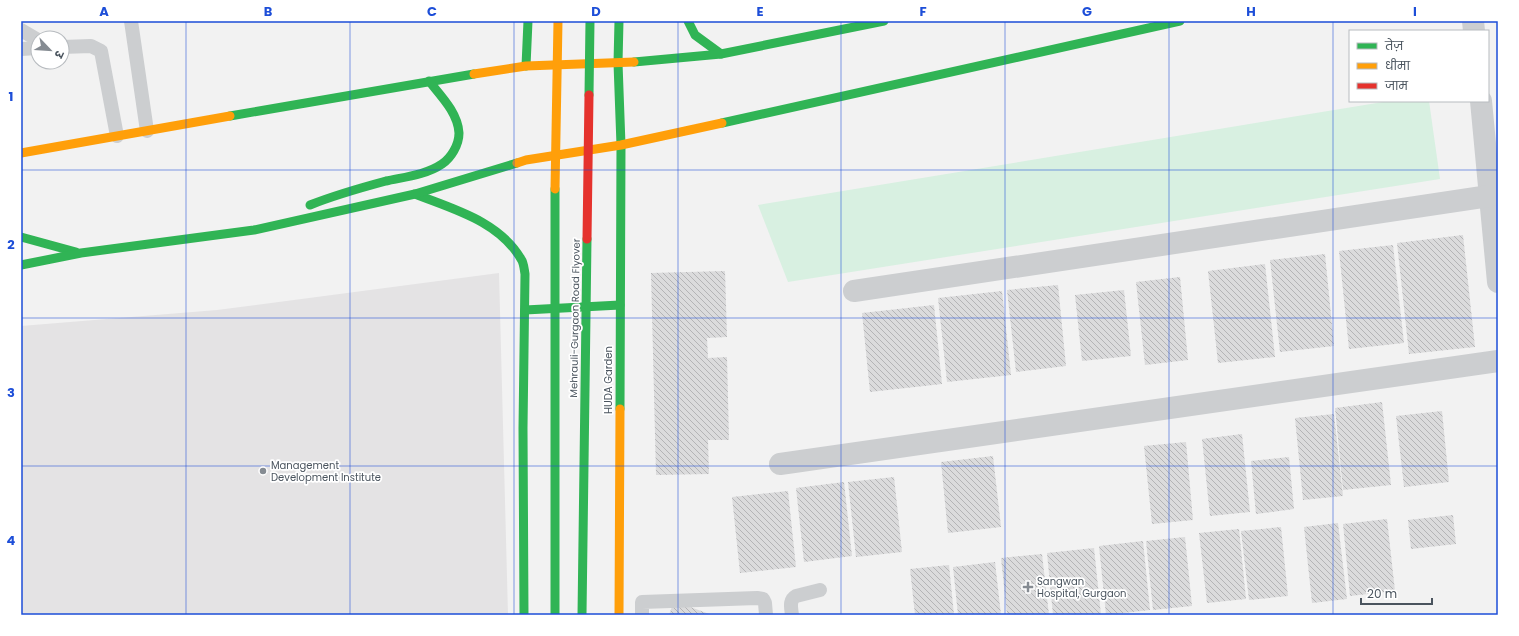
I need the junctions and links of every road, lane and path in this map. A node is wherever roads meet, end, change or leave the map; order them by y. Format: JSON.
{"nodes":[{"id":1,"x":131,"y":21,"type":"edge"},
{"id":2,"x":528,"y":21,"type":"edge"},
{"id":3,"x":558,"y":21,"type":"edge"},
{"id":4,"x":590,"y":21,"type":"edge"},
{"id":5,"x":619,"y":21,"type":"edge"},
{"id":6,"x":688,"y":21,"type":"edge"},
{"id":7,"x":884,"y":21,"type":"edge"},
{"id":8,"x":1180,"y":21,"type":"edge"},
{"id":9,"x":21,"y":30,"type":"edge"},
{"id":10,"x":30,"y":35,"type":"edge"},
{"id":11,"x":70,"y":47,"type":"edge"},
{"id":12,"x":721,"y":54,"type":"junction"},
{"id":13,"x":618,"y":63,"type":"junction"},
{"id":14,"x":526,"y":66,"type":"junction"},
{"id":15,"x":429,"y":81,"type":"junction"},
{"id":16,"x":1481,"y":102,"type":"edge"},
{"id":17,"x":147,"y":131,"type":"junction"},
{"id":18,"x":117,"y":136,"type":"junction"},
{"id":19,"x":621,"y":145,"type":"junction"},
{"id":20,"x":21,"y":153,"type":"edge"},
{"id":21,"x":1492,"y":158,"type":"edge"},
{"id":22,"x":415,"y":194,"type":"junction"},
{"id":23,"x":1489,"y":196,"type":"junction"},
{"id":24,"x":254,"y":230,"type":"junction"},
{"id":25,"x":21,"y":237,"type":"edge"},
{"id":26,"x":81,"y":253,"type":"junction"},
{"id":27,"x":21,"y":265,"type":"edge"},
{"id":28,"x":1498,"y":282,"type":"edge"},
{"id":29,"x":854,"y":291,"type":"dead end"},
{"id":30,"x":620,"y":305,"type":"junction"},
{"id":31,"x":525,"y":310,"type":"junction"},
{"id":32,"x":1498,"y":361,"type":"edge"},
{"id":33,"x":780,"y":464,"type":"dead end"},
{"id":34,"x":820,"y":590,"type":"dead end"},
{"id":35,"x":524,"y":615,"type":"edge"},
{"id":36,"x":555,"y":615,"type":"edge"},
{"id":37,"x":582,"y":615,"type":"edge"},
{"id":38,"x":619,"y":615,"type":"edge"},
{"id":39,"x":642,"y":615,"type":"edge"},
{"id":40,"x":766,"y":615,"type":"edge"},
{"id":41,"x":792,"y":615,"type":"edge"}],
"edges":[{"from":1,"to":17,"type":"lane"},
{"from":2,"to":14,"type":"main road"},
{"from":3,"to":36,"type":"main road","name":"Mehrauli-Gurgaon Road Flyover","bridge":true},
{"from":4,"to":37,"type":"main road","name":"Mehrauli-Gurgaon Road Flyover","bridge":true},
{"from":5,"to":13,"type":"main road","name":"HUDA Garden"},
{"from":6,"to":12,"type":"main road"},
{"from":7,"to":12,"type":"main road"},
{"from":8,"to":19,"type":"main road"},
{"from":9,"to":10,"type":"lane"},
{"from":11,"to":18,"type":"lane"},
{"from":12,"to":13,"type":"main road"},
{"from":13,"to":14,"type":"main road"},
{"from":13,"to":19,"type":"main road","name":"HUDA Garden"},
{"from":14,"to":15,"type":"main road"},
{"from":15,"to":17,"type":"main road"},
{"from":15,"to":24,"type":"main road"},
{"from":16,"to":21,"type":"street"},
{"from":17,"to":18,"type":"main road"},
{"from":18,"to":20,"type":"main road"},
{"from":19,"to":22,"type":"main road"},
{"from":19,"to":30,"type":"main road","name":"HUDA Garden"},
{"from":21,"to":23,"type":"street"},
{"from":22,"to":24,"type":"main road"},
{"from":22,"to":31,"type":"main road"},
{"from":23,"to":28,"type":"street"},
{"from":23,"to":29,"type":"street"},
{"from":24,"to":26,"type":"main road"},
{"from":25,"to":26,"type":"main road"},
{"from":26,"to":27,"type":"main road"},
{"from":30,"to":31,"type":"main road"},
{"from":30,"to":38,"type":"main road","name":"HUDA Garden"},
{"from":31,"to":35,"type":"main road"},
{"from":32,"to":33,"type":"street"},
{"from":34,"to":41,"type":"lane"},
{"from":39,"to":40,"type":"lane"}]}
